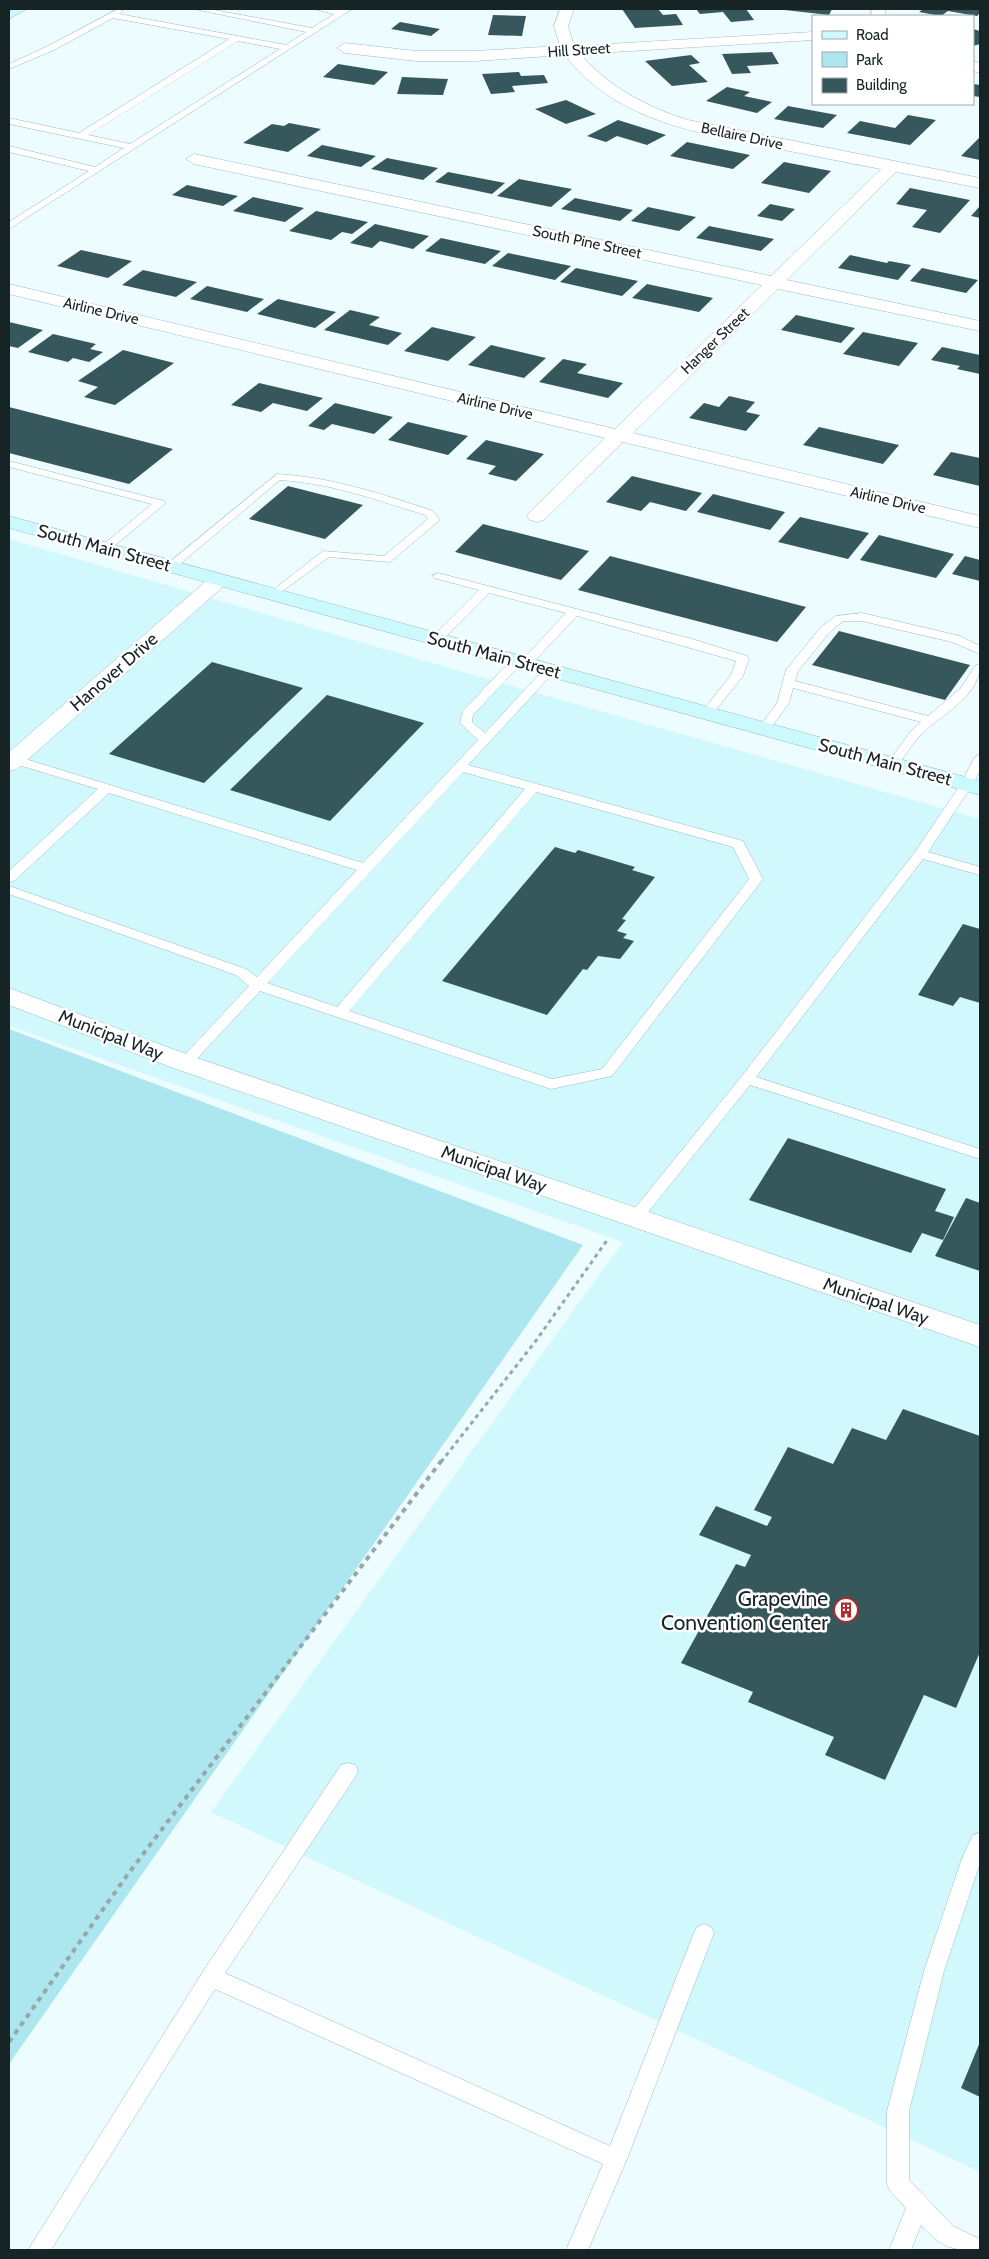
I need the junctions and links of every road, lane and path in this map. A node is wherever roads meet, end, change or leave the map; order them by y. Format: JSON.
{"nodes":[{"id":1,"x":20,"y":9,"type":"edge"},
{"id":2,"x":123,"y":9,"type":"edge"},
{"id":3,"x":198,"y":9,"type":"edge"},
{"id":4,"x":318,"y":9,"type":"edge"},
{"id":5,"x":567,"y":9,"type":"edge"},
{"id":6,"x":345,"y":11,"type":"edge"},
{"id":7,"x":9,"y":15,"type":"edge"},
{"id":8,"x":112,"y":15,"type":"junction"},
{"id":9,"x":313,"y":31,"type":"junction"},
{"id":10,"x":812,"y":36,"type":"edge"},
{"id":11,"x":237,"y":38,"type":"junction"},
{"id":12,"x":287,"y":48,"type":"junction"},
{"id":13,"x":345,"y":48,"type":"dead end"},
{"id":14,"x":570,"y":51,"type":"junction"},
{"id":15,"x":9,"y":67,"type":"edge"},
{"id":16,"x":9,"y":121,"type":"edge"},
{"id":17,"x":82,"y":136,"type":"junction"},
{"id":18,"x":131,"y":148,"type":"junction"},
{"id":19,"x":9,"y":149,"type":"edge"},
{"id":20,"x":194,"y":159,"type":"dead end"},
{"id":21,"x":893,"y":166,"type":"junction"},
{"id":22,"x":96,"y":170,"type":"junction"},
{"id":23,"x":980,"y":183,"type":"edge"},
{"id":24,"x":9,"y":226,"type":"edge"},
{"id":25,"x":774,"y":282,"type":"junction"},
{"id":26,"x":9,"y":290,"type":"edge"},
{"id":27,"x":980,"y":326,"type":"edge"},
{"id":28,"x":619,"y":435,"type":"junction"},
{"id":29,"x":9,"y":464,"type":"edge"},
{"id":30,"x":537,"y":516,"type":"dead end"},
{"id":31,"x":9,"y":522,"type":"edge"},
{"id":32,"x":980,"y":522,"type":"edge"},
{"id":33,"x":104,"y":548,"type":"junction"},
{"id":34,"x":170,"y":566,"type":"junction"},
{"id":35,"x":438,"y":576,"type":"dead end"},
{"id":36,"x":219,"y":580,"type":"junction"},
{"id":37,"x":487,"y":589,"type":"junction"},
{"id":38,"x":273,"y":595,"type":"junction"},
{"id":39,"x":572,"y":613,"type":"junction"},
{"id":40,"x":437,"y":639,"type":"junction"},
{"id":41,"x":980,"y":650,"type":"edge"},
{"id":42,"x":521,"y":662,"type":"junction"},
{"id":43,"x":980,"y":668,"type":"edge"},
{"id":44,"x":550,"y":670,"type":"junction"},
{"id":45,"x":789,"y":683,"type":"junction"},
{"id":46,"x":707,"y":713,"type":"junction"},
{"id":47,"x":931,"y":720,"type":"junction"},
{"id":48,"x":764,"y":728,"type":"junction"},
{"id":49,"x":486,"y":740,"type":"junction"},
{"id":50,"x":980,"y":758,"type":"edge"},
{"id":51,"x":10,"y":760,"type":"edge"},
{"id":52,"x":893,"y":764,"type":"junction"},
{"id":53,"x":460,"y":767,"type":"junction"},
{"id":54,"x":974,"y":786,"type":"edge"},
{"id":55,"x":107,"y":788,"type":"junction"},
{"id":56,"x":534,"y":788,"type":"junction"},
{"id":57,"x":920,"y":854,"type":"junction"},
{"id":58,"x":366,"y":868,"type":"junction"},
{"id":59,"x":980,"y":871,"type":"edge"},
{"id":60,"x":9,"y":878,"type":"edge"},
{"id":61,"x":9,"y":890,"type":"edge"},
{"id":62,"x":257,"y":985,"type":"junction"},
{"id":63,"x":9,"y":996,"type":"edge"},
{"id":64,"x":340,"y":1013,"type":"junction"},
{"id":65,"x":185,"y":1063,"type":"junction"},
{"id":66,"x":747,"y":1078,"type":"junction"},
{"id":67,"x":980,"y":1154,"type":"edge"},
{"id":68,"x":636,"y":1217,"type":"junction"},
{"id":69,"x":608,"y":1239,"type":"dead end"},
{"id":70,"x":980,"y":1336,"type":"edge"},
{"id":71,"x":348,"y":1771,"type":"dead end"},
{"id":72,"x":980,"y":1841,"type":"edge"},
{"id":73,"x":704,"y":1934,"type":"dead end"},
{"id":74,"x":211,"y":1977,"type":"junction"},
{"id":75,"x":9,"y":2042,"type":"edge"},
{"id":76,"x":616,"y":2159,"type":"junction"},
{"id":77,"x":918,"y":2206,"type":"junction"},
{"id":78,"x":39,"y":2250,"type":"edge"},
{"id":79,"x":577,"y":2250,"type":"edge"},
{"id":80,"x":900,"y":2250,"type":"edge"},
{"id":81,"x":980,"y":2250,"type":"edge"}],
"edges":[{"from":1,"to":7,"type":"main road"},
{"from":2,"to":8,"type":"lane"},
{"from":3,"to":9,"type":"lane"},
{"from":4,"to":6,"type":"lane"},
{"from":5,"to":14,"type":"street","name":"Bellaire Drive"},
{"from":6,"to":9,"type":"lane"},
{"from":8,"to":11,"type":"lane"},
{"from":8,"to":15,"type":"lane"},
{"from":9,"to":12,"type":"lane"},
{"from":10,"to":14,"type":"street","name":"Hill Street"},
{"from":11,"to":12,"type":"lane"},
{"from":11,"to":17,"type":"lane"},
{"from":12,"to":18,"type":"lane"},
{"from":13,"to":14,"type":"street","name":"Hill Street"},
{"from":14,"to":21,"type":"street","name":"Bellaire Drive"},
{"from":16,"to":17,"type":"lane"},
{"from":17,"to":18,"type":"lane"},
{"from":18,"to":22,"type":"lane"},
{"from":19,"to":22,"type":"lane"},
{"from":20,"to":25,"type":"street","name":"South Pine Street"},
{"from":21,"to":23,"type":"street","name":"Bellaire Drive"},
{"from":21,"to":25,"type":"street","name":"Hanger Street"},
{"from":22,"to":24,"type":"lane"},
{"from":25,"to":27,"type":"street","name":"South Pine Street"},
{"from":25,"to":28,"type":"street","name":"Hanger Street"},
{"from":26,"to":28,"type":"street","name":"Airline Drive"},
{"from":28,"to":30,"type":"street","name":"Hanger Street"},
{"from":28,"to":32,"type":"street","name":"Airline Drive"},
{"from":29,"to":33,"type":"lane"},
{"from":31,"to":33,"type":"main road","name":"South Main Street"},
{"from":33,"to":34,"type":"main road","name":"South Main Street"},
{"from":34,"to":36,"type":"main road","name":"South Main Street"},
{"from":34,"to":38,"type":"lane"},
{"from":35,"to":37,"type":"lane"},
{"from":36,"to":38,"type":"main road","name":"South Main Street"},
{"from":36,"to":51,"type":"street","name":"Hanover Drive"},
{"from":37,"to":39,"type":"lane"},
{"from":37,"to":40,"type":"lane"},
{"from":38,"to":40,"type":"main road","name":"South Main Street"},
{"from":39,"to":42,"type":"lane"},
{"from":39,"to":46,"type":"lane"},
{"from":40,"to":42,"type":"main road","name":"South Main Street"},
{"from":41,"to":45,"type":"lane"},
{"from":42,"to":44,"type":"main road","name":"South Main Street"},
{"from":42,"to":49,"type":"lane"},
{"from":43,"to":47,"type":"lane"},
{"from":44,"to":46,"type":"main road","name":"South Main Street"},
{"from":44,"to":49,"type":"lane"},
{"from":45,"to":47,"type":"lane"},
{"from":45,"to":48,"type":"lane"},
{"from":46,"to":48,"type":"main road","name":"South Main Street"},
{"from":47,"to":52,"type":"lane"},
{"from":48,"to":52,"type":"main road","name":"South Main Street"},
{"from":49,"to":53,"type":"lane"},
{"from":50,"to":54,"type":"lane"},
{"from":51,"to":55,"type":"lane"},
{"from":52,"to":54,"type":"main road","name":"South Main Street"},
{"from":53,"to":56,"type":"lane"},
{"from":53,"to":58,"type":"lane"},
{"from":54,"to":57,"type":"lane"},
{"from":55,"to":58,"type":"lane"},
{"from":55,"to":60,"type":"lane"},
{"from":56,"to":64,"type":"lane"},
{"from":56,"to":64,"type":"lane"},
{"from":57,"to":59,"type":"lane"},
{"from":57,"to":66,"type":"lane"},
{"from":58,"to":62,"type":"lane"},
{"from":61,"to":62,"type":"lane"},
{"from":62,"to":64,"type":"lane"},
{"from":62,"to":65,"type":"lane"},
{"from":63,"to":65,"type":"street","name":"Municipal Way"},
{"from":65,"to":68,"type":"street","name":"Municipal Way"},
{"from":66,"to":67,"type":"lane"},
{"from":66,"to":68,"type":"lane"},
{"from":68,"to":70,"type":"street","name":"Municipal Way"},
{"from":69,"to":75,"type":"path"},
{"from":71,"to":74,"type":"lane"},
{"from":72,"to":77,"type":"lane"},
{"from":73,"to":76,"type":"lane"},
{"from":74,"to":76,"type":"lane"},
{"from":74,"to":78,"type":"lane"},
{"from":76,"to":79,"type":"lane"},
{"from":77,"to":80,"type":"lane"},
{"from":77,"to":81,"type":"lane"}]}
